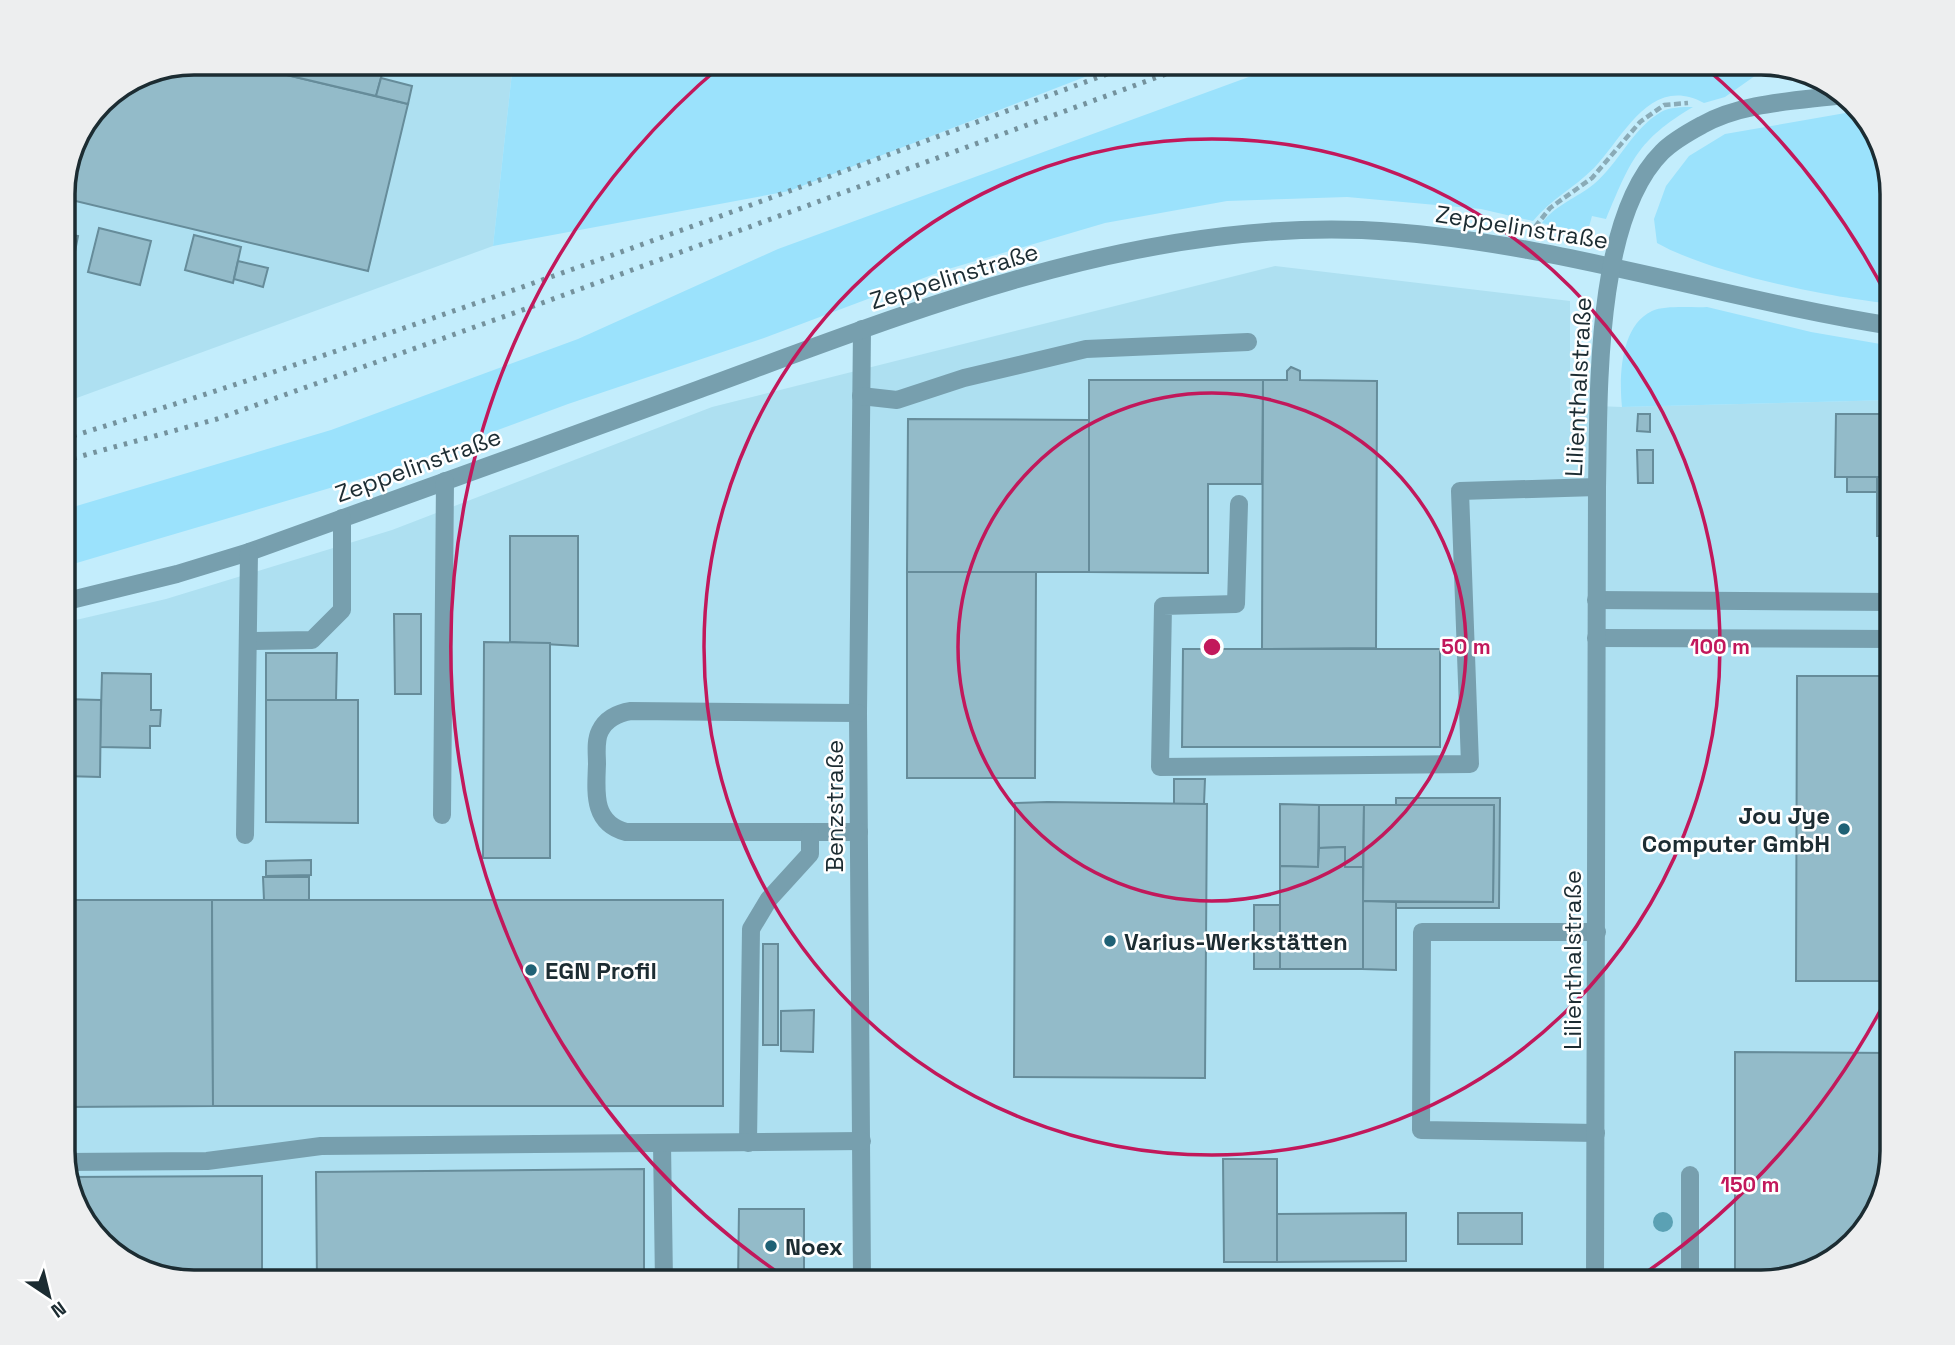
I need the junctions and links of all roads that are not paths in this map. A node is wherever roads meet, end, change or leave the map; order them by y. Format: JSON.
{"nodes":[{"id":1,"x":1829,"y":97,"type":"edge"},
{"id":2,"x":1613,"y":265,"type":"junction"},
{"id":3,"x":1880,"y":324,"type":"edge"},
{"id":4,"x":862,"y":329,"type":"junction"},
{"id":5,"x":1248,"y":342,"type":"dead end"},
{"id":6,"x":861,"y":396,"type":"junction"},
{"id":7,"x":445,"y":481,"type":"junction"},
{"id":8,"x":1597,"y":487,"type":"junction"},
{"id":9,"x":1239,"y":504,"type":"dead end"},
{"id":10,"x":342,"y":518,"type":"junction"},
{"id":11,"x":249,"y":552,"type":"junction"},
{"id":12,"x":76,"y":599,"type":"edge"},
{"id":13,"x":1596,"y":600,"type":"junction"},
{"id":14,"x":1880,"y":601,"type":"edge"},
{"id":15,"x":1596,"y":638,"type":"junction"},
{"id":16,"x":1880,"y":639,"type":"edge"},
{"id":17,"x":249,"y":641,"type":"junction"},
{"id":18,"x":858,"y":713,"type":"junction"},
{"id":19,"x":442,"y":815,"type":"dead end"},
{"id":20,"x":859,"y":832,"type":"junction"},
{"id":21,"x":810,"y":833,"type":"junction"},
{"id":22,"x":245,"y":835,"type":"dead end"},
{"id":23,"x":1597,"y":932,"type":"junction"},
{"id":24,"x":1596,"y":1133,"type":"junction"},
{"id":25,"x":862,"y":1140,"type":"junction"},
{"id":26,"x":662,"y":1143,"type":"junction"},
{"id":27,"x":748,"y":1143,"type":"junction"},
{"id":28,"x":76,"y":1162,"type":"edge"},
{"id":29,"x":1690,"y":1175,"type":"dead end"},
{"id":30,"x":664,"y":1270,"type":"edge"},
{"id":31,"x":862,"y":1270,"type":"edge"},
{"id":32,"x":1595,"y":1270,"type":"edge"},
{"id":33,"x":1690,"y":1270,"type":"edge"}],
"edges":[{"from":1,"to":2,"type":"street","name":"Lilienthalstraße"},
{"from":2,"to":3,"type":"street","name":"Zeppelinstraße"},
{"from":2,"to":4,"type":"street","name":"Zeppelinstraße"},
{"from":2,"to":8,"type":"street","name":"Lilienthalstraße"},
{"from":4,"to":6,"type":"street","name":"Benzstraße"},
{"from":4,"to":7,"type":"street","name":"Zeppelinstraße"},
{"from":5,"to":6,"type":"street"},
{"from":6,"to":18,"type":"street","name":"Benzstraße"},
{"from":7,"to":10,"type":"street","name":"Zeppelinstraße"},
{"from":7,"to":19,"type":"street"},
{"from":8,"to":9,"type":"street"},
{"from":8,"to":13,"type":"street","name":"Lilienthalstraße"},
{"from":10,"to":11,"type":"street","name":"Zeppelinstraße"},
{"from":10,"to":17,"type":"street"},
{"from":11,"to":12,"type":"street","name":"Zeppelinstraße"},
{"from":11,"to":17,"type":"street"},
{"from":13,"to":14,"type":"street"},
{"from":13,"to":15,"type":"street","name":"Lilienthalstraße"},
{"from":15,"to":16,"type":"street"},
{"from":15,"to":23,"type":"street","name":"Lilienthalstraße"},
{"from":17,"to":22,"type":"street"},
{"from":18,"to":20,"type":"street","name":"Benzstraße"},
{"from":18,"to":21,"type":"street"},
{"from":20,"to":21,"type":"street"},
{"from":20,"to":25,"type":"street","name":"Benzstraße"},
{"from":21,"to":27,"type":"street"},
{"from":23,"to":24,"type":"street","name":"Lilienthalstraße"},
{"from":23,"to":24,"type":"street"},
{"from":24,"to":32,"type":"street","name":"Lilienthalstraße"},
{"from":25,"to":27,"type":"street"},
{"from":25,"to":31,"type":"street","name":"Benzstraße"},
{"from":26,"to":27,"type":"street"},
{"from":26,"to":28,"type":"street"},
{"from":26,"to":30,"type":"street"},
{"from":29,"to":33,"type":"street"}]}
